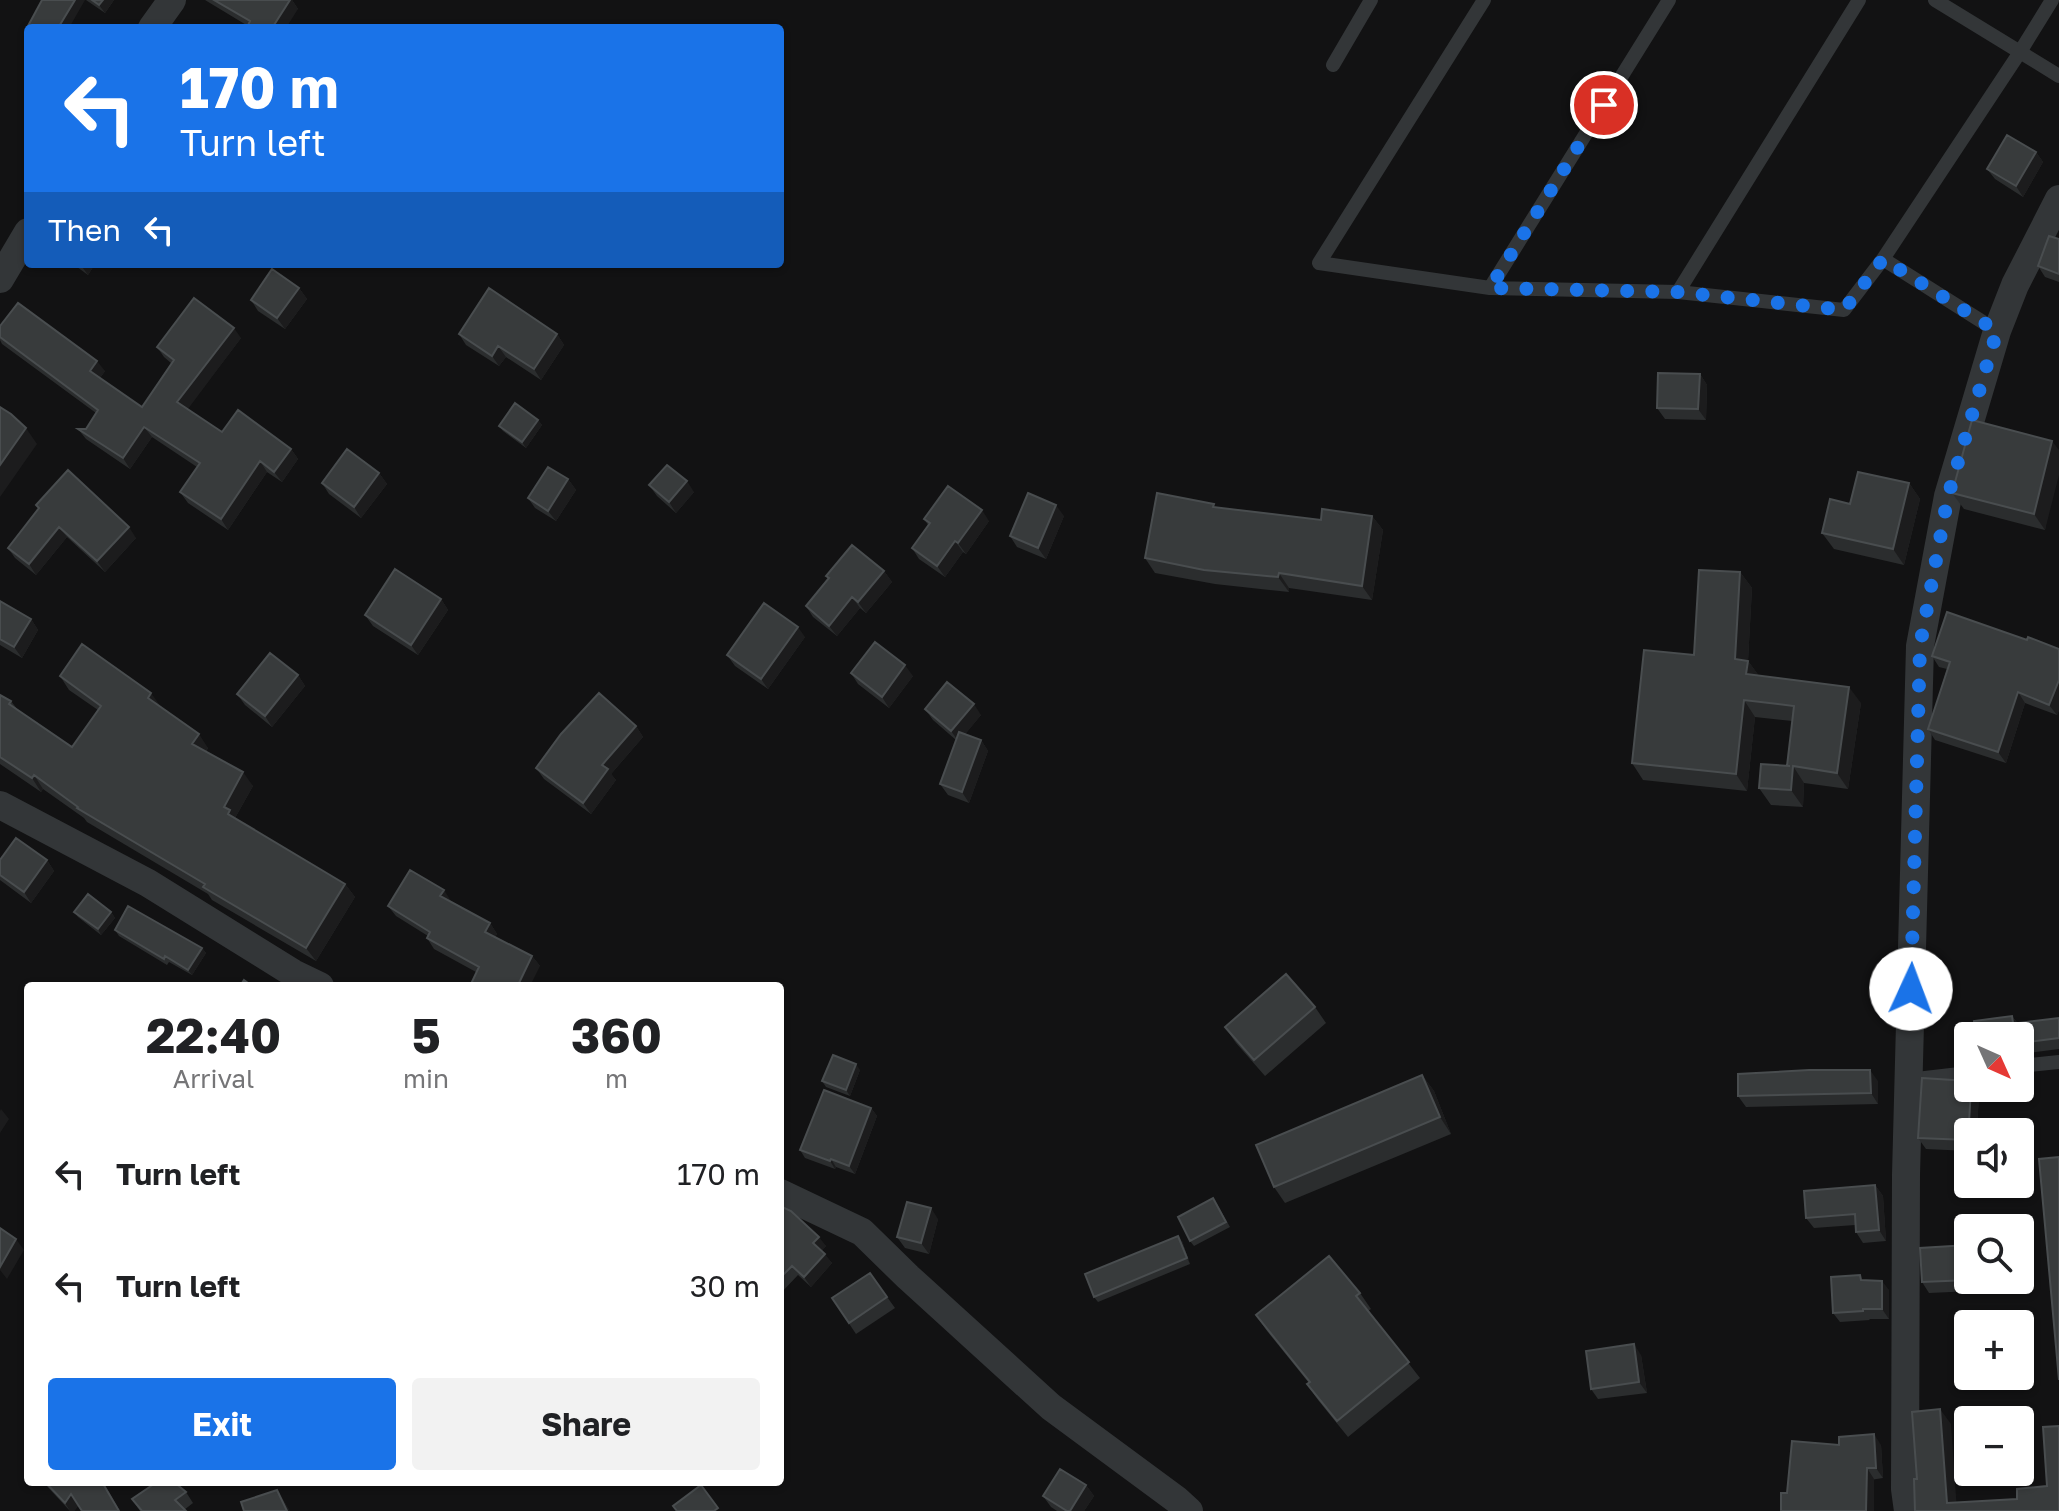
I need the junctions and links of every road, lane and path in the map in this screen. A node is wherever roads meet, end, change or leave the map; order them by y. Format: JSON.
{"nodes":[{"id":1,"x":172,"y":0,"type":"edge"},
{"id":2,"x":1371,"y":0,"type":"edge"},
{"id":3,"x":1484,"y":0,"type":"edge"},
{"id":4,"x":1669,"y":0,"type":"edge"},
{"id":5,"x":1859,"y":0,"type":"edge"},
{"id":6,"x":1935,"y":0,"type":"edge"},
{"id":7,"x":2052,"y":0,"type":"edge"},
{"id":8,"x":155,"y":24,"type":"edge"},
{"id":9,"x":2020,"y":52,"type":"junction"},
{"id":10,"x":1333,"y":65,"type":"dead end"},
{"id":11,"x":2059,"y":76,"type":"edge"},
{"id":12,"x":2059,"y":199,"type":"edge"},
{"id":13,"x":24,"y":239,"type":"edge"},
{"id":14,"x":1883,"y":259,"type":"junction"},
{"id":15,"x":0,"y":279,"type":"edge"},
{"id":16,"x":1490,"y":288,"type":"junction"},
{"id":17,"x":1678,"y":292,"type":"junction"},
{"id":18,"x":1997,"y":331,"type":"junction"},
{"id":19,"x":0,"y":805,"type":"edge"},
{"id":20,"x":312,"y":982,"type":"edge"},
{"id":21,"x":2059,"y":1062,"type":"edge"},
{"id":22,"x":2034,"y":1065,"type":"edge"},
{"id":23,"x":1954,"y":1075,"type":"edge"},
{"id":24,"x":1908,"y":1080,"type":"junction"},
{"id":25,"x":784,"y":1195,"type":"edge"},
{"id":26,"x":1189,"y":1511,"type":"edge"},
{"id":27,"x":1908,"y":1511,"type":"edge"}],
"edges":[{"from":1,"to":8,"type":"street"},
{"from":2,"to":10,"type":"lane"},
{"from":3,"to":16,"type":"lane"},
{"from":4,"to":16,"type":"lane"},
{"from":5,"to":17,"type":"lane"},
{"from":6,"to":9,"type":"lane"},
{"from":7,"to":9,"type":"lane"},
{"from":9,"to":11,"type":"lane"},
{"from":9,"to":14,"type":"lane"},
{"from":12,"to":18,"type":"street"},
{"from":13,"to":15,"type":"street"},
{"from":14,"to":17,"type":"lane"},
{"from":14,"to":18,"type":"lane"},
{"from":16,"to":17,"type":"lane"},
{"from":18,"to":24,"type":"street"},
{"from":19,"to":20,"type":"street"},
{"from":21,"to":22,"type":"lane"},
{"from":23,"to":24,"type":"lane"},
{"from":24,"to":27,"type":"street"},
{"from":25,"to":26,"type":"street"}]}
